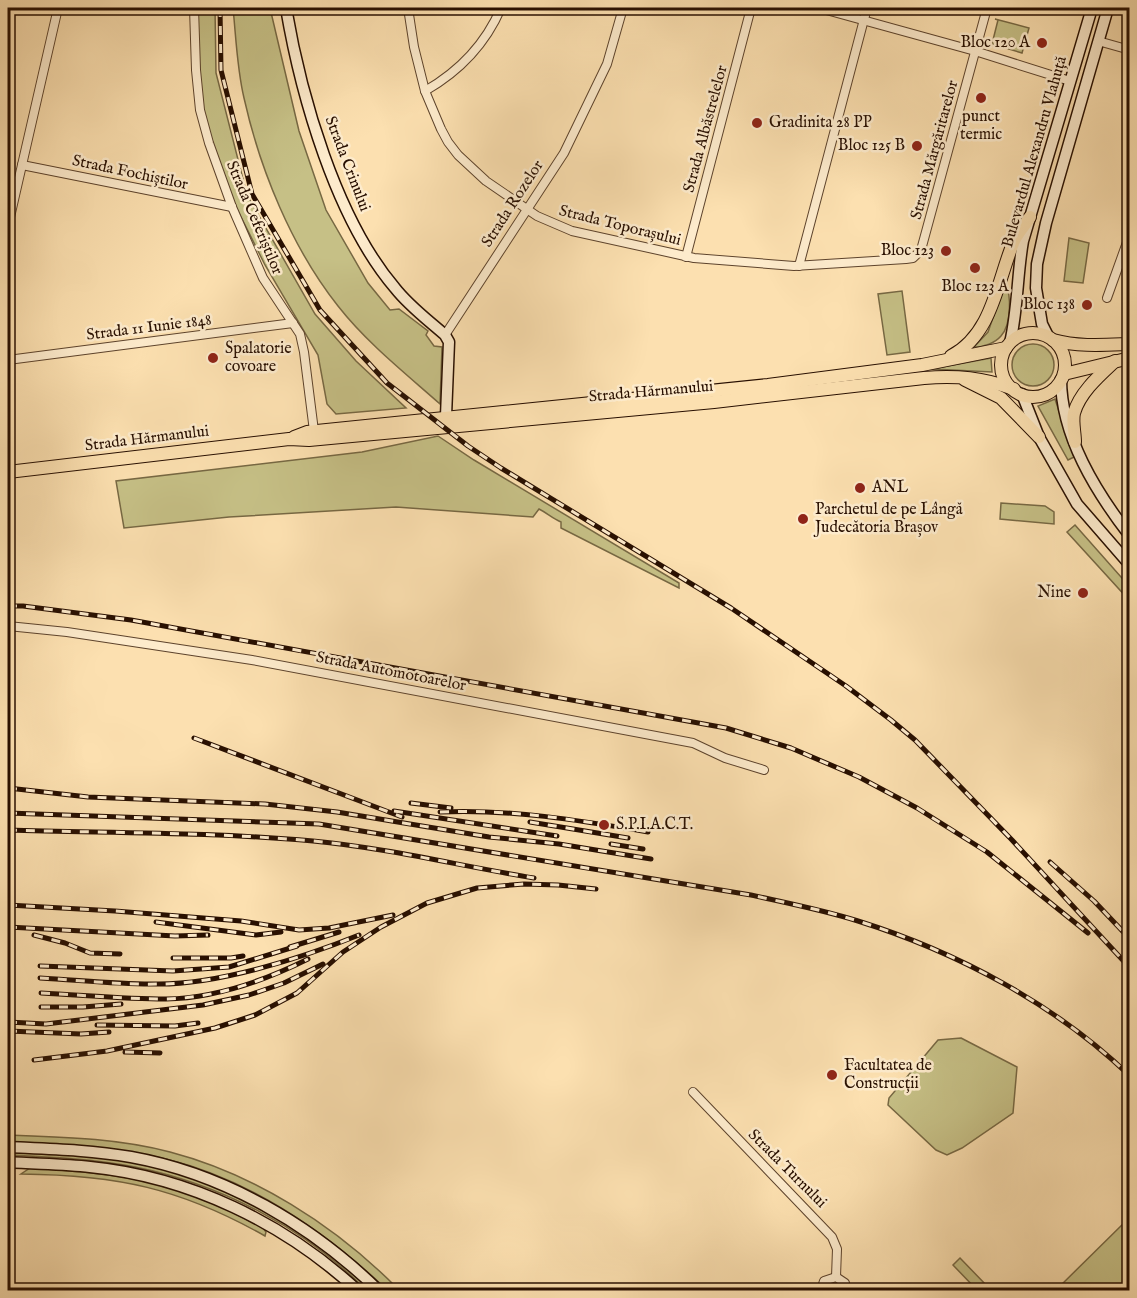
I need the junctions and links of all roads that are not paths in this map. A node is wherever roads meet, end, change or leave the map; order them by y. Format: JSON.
{"nodes":[{"id":1,"x":58,"y":8,"type":"edge"},
{"id":2,"x":194,"y":8,"type":"edge"},
{"id":3,"x":286,"y":8,"type":"edge"},
{"id":4,"x":408,"y":8,"type":"edge"},
{"id":5,"x":501,"y":8,"type":"edge"},
{"id":6,"x":623,"y":8,"type":"edge"},
{"id":7,"x":752,"y":8,"type":"edge"},
{"id":8,"x":819,"y":8,"type":"edge"},
{"id":9,"x":867,"y":8,"type":"edge"},
{"id":10,"x":987,"y":8,"type":"edge"},
{"id":11,"x":1092,"y":8,"type":"edge"},
{"id":12,"x":1108,"y":8,"type":"edge"},
{"id":13,"x":864,"y":20,"type":"junction"},
{"id":14,"x":1098,"y":41,"type":"junction"},
{"id":15,"x":1130,"y":50,"type":"edge"},
{"id":16,"x":975,"y":51,"type":"junction"},
{"id":17,"x":1070,"y":81,"type":"junction"},
{"id":18,"x":425,"y":92,"type":"junction"},
{"id":19,"x":22,"y":165,"type":"junction"},
{"id":20,"x":232,"y":207,"type":"junction"},
{"id":21,"x":527,"y":210,"type":"junction"},
{"id":22,"x":1030,"y":217,"type":"junction"},
{"id":23,"x":8,"y":226,"type":"edge"},
{"id":24,"x":1130,"y":234,"type":"edge"},
{"id":25,"x":917,"y":255,"type":"joint"},
{"id":26,"x":686,"y":256,"type":"junction"},
{"id":27,"x":799,"y":266,"type":"junction"},
{"id":28,"x":1107,"y":298,"type":"dead end"},
{"id":29,"x":293,"y":323,"type":"junction"},
{"id":30,"x":445,"y":335,"type":"junction"},
{"id":31,"x":1050,"y":338,"type":"junction"},
{"id":32,"x":1130,"y":344,"type":"edge"},
{"id":33,"x":1008,"y":346,"type":"junction"},
{"id":34,"x":1130,"y":358,"type":"edge"},
{"id":35,"x":8,"y":360,"type":"edge"},
{"id":36,"x":1115,"y":361,"type":"junction"},
{"id":37,"x":936,"y":362,"type":"junction"},
{"id":38,"x":958,"y":377,"type":"junction"},
{"id":39,"x":1063,"y":377,"type":"junction"},
{"id":40,"x":1018,"y":392,"type":"junction"},
{"id":41,"x":446,"y":416,"type":"junction"},
{"id":42,"x":315,"y":431,"type":"junction"},
{"id":43,"x":1039,"y":437,"type":"junction"},
{"id":44,"x":289,"y":439,"type":"junction"},
{"id":45,"x":1075,"y":442,"type":"junction"},
{"id":46,"x":8,"y":472,"type":"edge"},
{"id":47,"x":1130,"y":536,"type":"edge"},
{"id":48,"x":1130,"y":565,"type":"edge"},
{"id":49,"x":8,"y":626,"type":"edge"},
{"id":50,"x":764,"y":770,"type":"dead end"},
{"id":51,"x":693,"y":1092,"type":"dead end"},
{"id":52,"x":8,"y":1148,"type":"edge"},
{"id":53,"x":8,"y":1162,"type":"edge"},
{"id":54,"x":836,"y":1277,"type":"junction"},
{"id":55,"x":357,"y":1290,"type":"edge"},
{"id":56,"x":378,"y":1290,"type":"edge"},
{"id":57,"x":821,"y":1290,"type":"edge"},
{"id":58,"x":847,"y":1290,"type":"edge"}],
"edges":[{"from":1,"to":19,"type":"street"},
{"from":2,"to":20,"type":"street","name":"Strada Ceferiștilor"},
{"from":3,"to":30,"type":"street","name":"Strada Crinului"},
{"from":4,"to":18,"type":"street","name":"Strada Toporașului"},
{"from":5,"to":18,"type":"street"},
{"from":6,"to":21,"type":"street","name":"Strada Rozelor"},
{"from":7,"to":26,"type":"street","name":"Strada Albăstrelelor"},
{"from":8,"to":13,"type":"street"},
{"from":9,"to":13,"type":"street"},
{"from":10,"to":16,"type":"street","name":"Strada Mărgăritarelor"},
{"from":11,"to":17,"type":"street","name":"Bulevardul Alexandru Vlahuță"},
{"from":12,"to":14,"type":"street","name":"Bulevardul Alexandru Vlahuță"},
{"from":13,"to":16,"type":"street"},
{"from":13,"to":27,"type":"street"},
{"from":14,"to":15,"type":"street"},
{"from":14,"to":31,"type":"street","name":"Bulevardul Alexandru Vlahuță"},
{"from":16,"to":17,"type":"street"},
{"from":16,"to":25,"type":"street","name":"Strada Mărgăritarelor"},
{"from":17,"to":22,"type":"street","name":"Bulevardul Alexandru Vlahuță"},
{"from":18,"to":21,"type":"street","name":"Strada Toporașului"},
{"from":19,"to":20,"type":"street","name":"Strada Fochiștilor"},
{"from":19,"to":23,"type":"street"},
{"from":20,"to":29,"type":"street","name":"Strada Ceferiștilor"},
{"from":21,"to":26,"type":"street","name":"Strada Toporașului"},
{"from":21,"to":30,"type":"street","name":"Strada Rozelor"},
{"from":22,"to":33,"type":"street","name":"Bulevardul Alexandru Vlahuță"},
{"from":22,"to":37,"type":"main road"},
{"from":24,"to":28,"type":"street"},
{"from":25,"to":27,"type":"street","name":"Strada Toporașului"},
{"from":26,"to":27,"type":"street","name":"Strada Toporașului"},
{"from":29,"to":35,"type":"street","name":"Strada 11 Iunie 1848"},
{"from":29,"to":42,"type":"street","name":"Strada Ceferiștilor"},
{"from":30,"to":41,"type":"street"},
{"from":31,"to":32,"type":"main road"},
{"from":31,"to":33,"type":"main road"},
{"from":31,"to":39,"type":"main road"},
{"from":33,"to":37,"type":"main road","name":"Strada Hărmanului"},
{"from":33,"to":40,"type":"main road"},
{"from":34,"to":36,"type":"main road"},
{"from":36,"to":39,"type":"main road"},
{"from":36,"to":45,"type":"main road"},
{"from":37,"to":41,"type":"main road","name":"Strada Hărmanului"},
{"from":38,"to":40,"type":"main road","name":"Strada Hărmanului"},
{"from":38,"to":43,"type":"main road"},
{"from":38,"to":44,"type":"main road","name":"Strada Hărmanului"},
{"from":39,"to":40,"type":"main road"},
{"from":39,"to":45,"type":"street"},
{"from":40,"to":43,"type":"street"},
{"from":41,"to":42,"type":"main road","name":"Strada Hărmanului"},
{"from":42,"to":44,"type":"main road","name":"Strada Hărmanului"},
{"from":43,"to":48,"type":"street"},
{"from":44,"to":46,"type":"main road","name":"Strada Hărmanului"},
{"from":45,"to":47,"type":"street"},
{"from":49,"to":50,"type":"street","name":"Strada Automotoarelor"},
{"from":51,"to":54,"type":"street","name":"Strada Turnului"},
{"from":52,"to":56,"type":"street"},
{"from":53,"to":55,"type":"street"},
{"from":54,"to":57,"type":"street"},
{"from":54,"to":58,"type":"street"}]}
